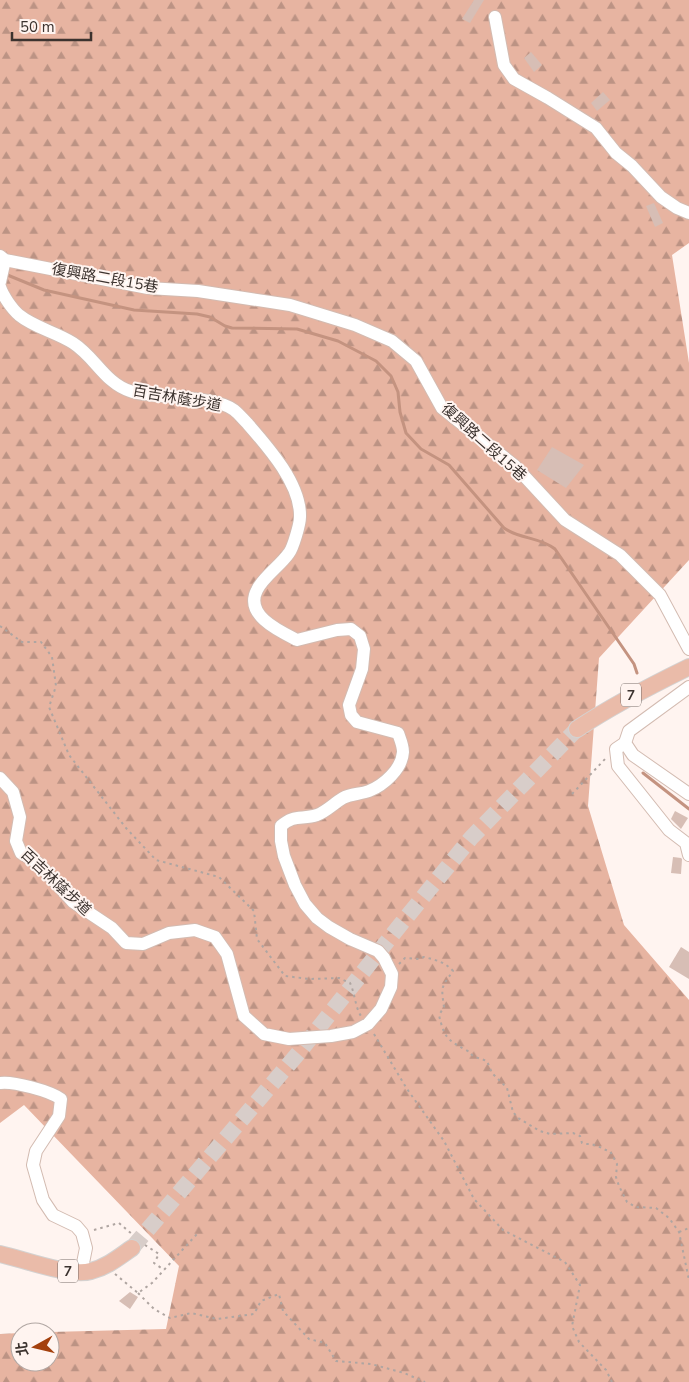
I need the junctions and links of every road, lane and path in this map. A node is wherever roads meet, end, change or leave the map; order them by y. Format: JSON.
{"nodes":[{"id":1,"x":495,"y":17,"type":"dead end"},
{"id":2,"x":689,"y":213,"type":"edge"},
{"id":3,"x":3,"y":258,"type":"edge"},
{"id":4,"x":0,"y":283,"type":"edge"},
{"id":5,"x":0,"y":626,"type":"edge"},
{"id":6,"x":689,"y":650,"type":"edge"},
{"id":7,"x":689,"y":667,"type":"edge"},
{"id":8,"x":689,"y":688,"type":"edge"},
{"id":9,"x":638,"y":692,"type":"junction"},
{"id":10,"x":660,"y":709,"type":"junction"},
{"id":11,"x":577,"y":729,"type":"tunnel mouth"},
{"id":12,"x":620,"y":746,"type":"junction"},
{"id":13,"x":0,"y":778,"type":"edge"},
{"id":14,"x":572,"y":794,"type":"dead end"},
{"id":15,"x":689,"y":794,"type":"edge"},
{"id":16,"x":689,"y":855,"type":"edge"},
{"id":17,"x":392,"y":974,"type":"junction"},
{"id":18,"x":368,"y":1024,"type":"junction"},
{"id":19,"x":0,"y":1083,"type":"edge"},
{"id":20,"x":119,"y":1223,"type":"dead end"},
{"id":21,"x":689,"y":1228,"type":"edge"},
{"id":22,"x":679,"y":1232,"type":"junction"},
{"id":23,"x":82,"y":1233,"type":"junction"},
{"id":24,"x":197,"y":1234,"type":"dead end"},
{"id":25,"x":132,"y":1248,"type":"tunnel mouth"},
{"id":26,"x":0,"y":1254,"type":"edge"},
{"id":27,"x":159,"y":1254,"type":"dead end"},
{"id":28,"x":105,"y":1266,"type":"junction"},
{"id":29,"x":164,"y":1270,"type":"junction"},
{"id":30,"x":81,"y":1273,"type":"junction"},
{"id":31,"x":689,"y":1280,"type":"edge"},
{"id":32,"x":138,"y":1293,"type":"junction"},
{"id":33,"x":425,"y":1382,"type":"edge"},
{"id":34,"x":612,"y":1382,"type":"edge"}],
"edges":[{"from":1,"to":2,"type":"street"},
{"from":3,"to":4,"type":"street"},
{"from":3,"to":6,"type":"street","name":"復興路二段15巷"},
{"from":4,"to":17,"type":"street","name":"百吉林蔭步道"},
{"from":5,"to":18,"type":"path"},
{"from":7,"to":9,"type":"main road","number":"7"},
{"from":8,"to":10,"type":"street"},
{"from":9,"to":10,"type":"street"},
{"from":9,"to":11,"type":"main road","number":"7"},
{"from":10,"to":12,"type":"street"},
{"from":12,"to":14,"type":"path"},
{"from":12,"to":15,"type":"street"},
{"from":12,"to":16,"type":"street"},
{"from":13,"to":18,"type":"street","name":"百吉林蔭步道"},
{"from":17,"to":18,"type":"street","name":"百吉林蔭步道"},
{"from":17,"to":22,"type":"path"},
{"from":18,"to":34,"type":"path"},
{"from":19,"to":23,"type":"street"},
{"from":20,"to":23,"type":"path"},
{"from":21,"to":22,"type":"path"},
{"from":22,"to":31,"type":"path"},
{"from":23,"to":30,"type":"street"},
{"from":24,"to":29,"type":"path"},
{"from":25,"to":28,"type":"main road","number":"7"},
{"from":26,"to":30,"type":"main road","number":"7"},
{"from":27,"to":29,"type":"path"},
{"from":28,"to":30,"type":"main road","number":"7"},
{"from":28,"to":32,"type":"path"},
{"from":29,"to":32,"type":"path"},
{"from":32,"to":33,"type":"path"}]}
